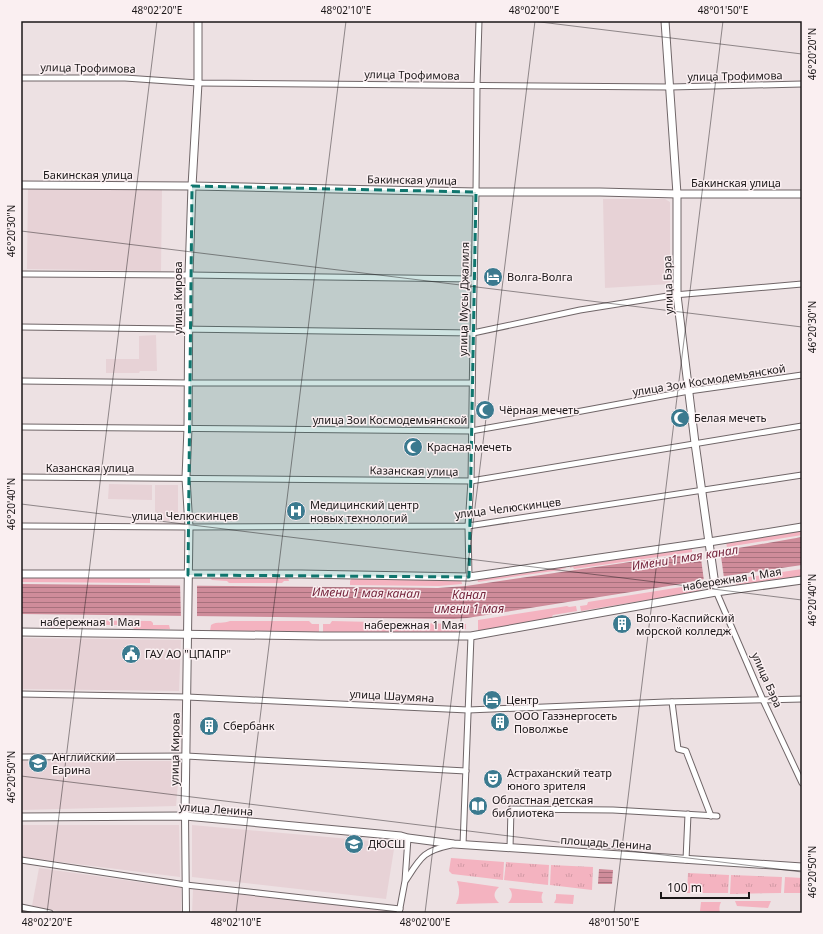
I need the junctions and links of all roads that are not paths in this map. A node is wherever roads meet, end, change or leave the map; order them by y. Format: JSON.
{"nodes":[{"id":1,"x":198,"y":21,"type":"edge"},
{"id":2,"x":479,"y":21,"type":"edge"},
{"id":3,"x":665,"y":21,"type":"edge"},
{"id":4,"x":21,"y":78,"type":"edge"},
{"id":5,"x":198,"y":83,"type":"junction"},
{"id":6,"x":802,"y":84,"type":"edge"},
{"id":7,"x":477,"y":86,"type":"junction"},
{"id":8,"x":670,"y":87,"type":"junction"},
{"id":9,"x":21,"y":185,"type":"edge"},
{"id":10,"x":192,"y":186,"type":"junction"},
{"id":11,"x":476,"y":192,"type":"junction"},
{"id":12,"x":677,"y":194,"type":"junction"},
{"id":13,"x":802,"y":194,"type":"edge"},
{"id":14,"x":21,"y":274,"type":"edge"},
{"id":15,"x":189,"y":274,"type":"junction"},
{"id":16,"x":474,"y":279,"type":"junction"},
{"id":17,"x":802,"y":284,"type":"edge"},
{"id":18,"x":677,"y":294,"type":"junction"},
{"id":19,"x":21,"y":327,"type":"edge"},
{"id":20,"x":189,"y":330,"type":"junction"},
{"id":21,"x":472,"y":333,"type":"junction"},
{"id":22,"x":802,"y":376,"type":"edge"},
{"id":23,"x":21,"y":381,"type":"edge"},
{"id":24,"x":189,"y":382,"type":"junction"},
{"id":25,"x":472,"y":383,"type":"junction"},
{"id":26,"x":690,"y":392,"type":"junction"},
{"id":27,"x":802,"y":426,"type":"edge"},
{"id":28,"x":21,"y":427,"type":"edge"},
{"id":29,"x":188,"y":428,"type":"junction"},
{"id":30,"x":471,"y":431,"type":"junction"},
{"id":31,"x":696,"y":444,"type":"junction"},
{"id":32,"x":802,"y":475,"type":"edge"},
{"id":33,"x":21,"y":477,"type":"edge"},
{"id":34,"x":186,"y":478,"type":"junction"},
{"id":35,"x":471,"y":481,"type":"junction"},
{"id":36,"x":702,"y":490,"type":"junction"},
{"id":37,"x":21,"y":526,"type":"edge"},
{"id":38,"x":468,"y":526,"type":"junction"},
{"id":39,"x":189,"y":527,"type":"junction"},
{"id":40,"x":802,"y":527,"type":"edge"},
{"id":41,"x":709,"y":544,"type":"junction"},
{"id":42,"x":21,"y":574,"type":"edge"},
{"id":43,"x":469,"y":577,"type":"junction"},
{"id":44,"x":188,"y":578,"type":"junction"},
{"id":45,"x":802,"y":580,"type":"edge"},
{"id":46,"x":715,"y":588,"type":"junction"},
{"id":47,"x":21,"y":632,"type":"edge"},
{"id":48,"x":188,"y":634,"type":"junction"},
{"id":49,"x":471,"y":636,"type":"junction"},
{"id":50,"x":21,"y":694,"type":"edge"},
{"id":51,"x":187,"y":697,"type":"junction"},
{"id":52,"x":763,"y":700,"type":"junction"},
{"id":53,"x":802,"y":700,"type":"edge"},
{"id":54,"x":672,"y":702,"type":"junction"},
{"id":55,"x":468,"y":710,"type":"junction"},
{"id":56,"x":186,"y":756,"type":"junction"},
{"id":57,"x":21,"y":757,"type":"edge"},
{"id":58,"x":466,"y":771,"type":"junction"},
{"id":59,"x":802,"y":783,"type":"edge"},
{"id":60,"x":688,"y":814,"type":"junction"},
{"id":61,"x":185,"y":816,"type":"junction"},
{"id":62,"x":21,"y":817,"type":"edge"},
{"id":63,"x":408,"y":838,"type":"junction"},
{"id":64,"x":454,"y":844,"type":"junction"},
{"id":65,"x":463,"y":845,"type":"junction"},
{"id":66,"x":510,"y":848,"type":"junction"},
{"id":67,"x":21,"y":860,"type":"edge"},
{"id":68,"x":686,"y":860,"type":"junction"},
{"id":69,"x":802,"y":867,"type":"edge"},
{"id":70,"x":405,"y":881,"type":"junction"},
{"id":71,"x":186,"y":885,"type":"junction"},
{"id":72,"x":21,"y":907,"type":"edge"},
{"id":73,"x":399,"y":911,"type":"edge"},
{"id":74,"x":50,"y":913,"type":"edge"},
{"id":75,"x":186,"y":913,"type":"edge"}],
"edges":[{"from":1,"to":5,"type":"main road","name":"улица Кирова"},
{"from":2,"to":7,"type":"street","name":"улица Мусы Джалиля"},
{"from":3,"to":8,"type":"main road","name":"улица Бэра"},
{"from":4,"to":5,"type":"street","name":"улица Трофимова"},
{"from":5,"to":7,"type":"street","name":"улица Трофимова"},
{"from":5,"to":10,"type":"main road","name":"улица Кирова"},
{"from":6,"to":8,"type":"street","name":"улица Трофимова"},
{"from":7,"to":8,"type":"street","name":"улица Трофимова"},
{"from":7,"to":11,"type":"street","name":"улица Мусы Джалиля"},
{"from":8,"to":12,"type":"main road","name":"улица Бэра"},
{"from":9,"to":10,"type":"main road","name":"Бакинская улица"},
{"from":10,"to":11,"type":"main road","name":"Бакинская улица"},
{"from":10,"to":15,"type":"main road","name":"улица Кирова"},
{"from":11,"to":12,"type":"main road","name":"Бакинская улица"},
{"from":11,"to":16,"type":"street","name":"улица Мусы Джалиля"},
{"from":12,"to":13,"type":"main road","name":"Бакинская улица"},
{"from":12,"to":18,"type":"main road","name":"улица Бэра"},
{"from":14,"to":15,"type":"street"},
{"from":15,"to":16,"type":"street"},
{"from":15,"to":20,"type":"main road","name":"улица Кирова"},
{"from":16,"to":21,"type":"street","name":"улица Мусы Джалиля"},
{"from":17,"to":18,"type":"street"},
{"from":18,"to":21,"type":"street"},
{"from":18,"to":26,"type":"main road","name":"улица Бэра"},
{"from":19,"to":20,"type":"street"},
{"from":20,"to":21,"type":"street"},
{"from":20,"to":24,"type":"main road","name":"улица Кирова"},
{"from":21,"to":25,"type":"street","name":"улица Мусы Джалиля"},
{"from":22,"to":26,"type":"street","name":"улица Зои Космодемьянской"},
{"from":23,"to":24,"type":"street"},
{"from":24,"to":25,"type":"street"},
{"from":24,"to":29,"type":"main road","name":"улица Кирова"},
{"from":25,"to":30,"type":"street","name":"улица Мусы Джалиля"},
{"from":26,"to":30,"type":"street","name":"улица Зои Космодемьянской"},
{"from":26,"to":31,"type":"main road","name":"улица Бэра"},
{"from":27,"to":31,"type":"street","name":"Казанская улица"},
{"from":28,"to":29,"type":"street","name":"улица Зои Космодемьянской"},
{"from":29,"to":30,"type":"street","name":"улица Зои Космодемьянской"},
{"from":29,"to":34,"type":"main road","name":"улица Кирова"},
{"from":30,"to":35,"type":"street","name":"улица Мусы Джалиля"},
{"from":31,"to":35,"type":"street","name":"Казанская улица"},
{"from":31,"to":36,"type":"main road","name":"улица Бэра"},
{"from":32,"to":36,"type":"street","name":"улица Челюскинцев"},
{"from":33,"to":34,"type":"street","name":"Казанская улица"},
{"from":34,"to":35,"type":"street","name":"Казанская улица"},
{"from":34,"to":39,"type":"main road","name":"улица Кирова"},
{"from":35,"to":38,"type":"street","name":"улица Мусы Джалиля"},
{"from":36,"to":38,"type":"street","name":"улица Челюскинцев"},
{"from":36,"to":41,"type":"main road","name":"улица Бэра"},
{"from":37,"to":39,"type":"street","name":"улица Челюскинцев"},
{"from":38,"to":39,"type":"street","name":"улица Челюскинцев"},
{"from":38,"to":43,"type":"street","name":"улица Мусы Джалиля"},
{"from":39,"to":44,"type":"main road","name":"улица Кирова"},
{"from":40,"to":41,"type":"main road"},
{"from":41,"to":43,"type":"main road"},
{"from":41,"to":46,"type":"main road","name":"улица Бэра"},
{"from":42,"to":44,"type":"main road"},
{"from":43,"to":44,"type":"main road"},
{"from":44,"to":48,"type":"main road","name":"улица Кирова"},
{"from":45,"to":46,"type":"main road","name":"набережная 1 Мая"},
{"from":46,"to":49,"type":"main road","name":"набережная 1 Мая"},
{"from":46,"to":52,"type":"street","name":"улица Бэра"},
{"from":47,"to":48,"type":"main road","name":"набережная 1 Мая"},
{"from":48,"to":49,"type":"main road","name":"набережная 1 Мая"},
{"from":48,"to":51,"type":"main road","name":"улица Кирова"},
{"from":49,"to":55,"type":"street"},
{"from":50,"to":51,"type":"street","name":"улица Шаумяна"},
{"from":51,"to":55,"type":"street","name":"улица Шаумяна"},
{"from":51,"to":56,"type":"main road","name":"улица Кирова"},
{"from":52,"to":53,"type":"street","name":"улица Шаумяна"},
{"from":52,"to":54,"type":"street","name":"улица Шаумяна"},
{"from":52,"to":59,"type":"street","name":"улица Бэра"},
{"from":54,"to":55,"type":"street","name":"улица Шаумяна"},
{"from":54,"to":60,"type":"street"},
{"from":55,"to":58,"type":"street"},
{"from":56,"to":57,"type":"street"},
{"from":56,"to":58,"type":"street"},
{"from":56,"to":61,"type":"main road","name":"улица Кирова"},
{"from":58,"to":65,"type":"street"},
{"from":60,"to":66,"type":"street"},
{"from":60,"to":68,"type":"street"},
{"from":61,"to":62,"type":"main road","name":"улица Ленина"},
{"from":61,"to":63,"type":"main road","name":"улица Ленина"},
{"from":61,"to":71,"type":"street","name":"улица Кирова"},
{"from":63,"to":64,"type":"main road","name":"площадь Ленина"},
{"from":63,"to":70,"type":"street"},
{"from":64,"to":65,"type":"main road","name":"площадь Ленина"},
{"from":64,"to":70,"type":"street"},
{"from":65,"to":66,"type":"main road","name":"площадь Ленина"},
{"from":66,"to":68,"type":"main road","name":"площадь Ленина"},
{"from":67,"to":71,"type":"street"},
{"from":68,"to":69,"type":"main road","name":"площадь Ленина"},
{"from":70,"to":73,"type":"street"},
{"from":71,"to":73,"type":"street"},
{"from":71,"to":75,"type":"street","name":"улица Кирова"},
{"from":72,"to":74,"type":"street"}]}
